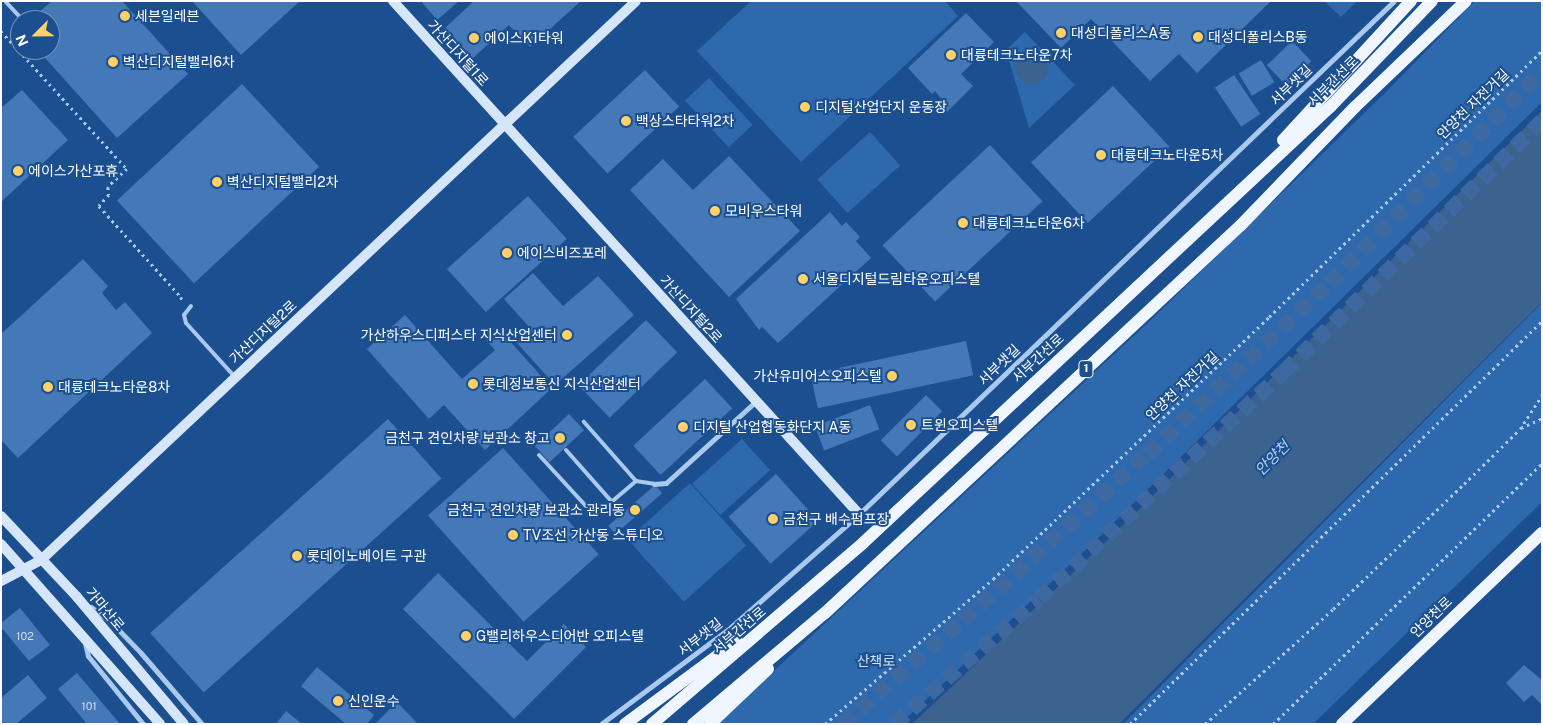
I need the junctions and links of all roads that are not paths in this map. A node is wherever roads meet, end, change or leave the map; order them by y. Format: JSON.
{"nodes":[{"id":1,"x":393,"y":1,"type":"edge"},
{"id":2,"x":636,"y":1,"type":"edge"},
{"id":3,"x":1394,"y":1,"type":"edge"},
{"id":4,"x":1411,"y":1,"type":"edge"},
{"id":5,"x":1432,"y":1,"type":"edge"},
{"id":6,"x":1466,"y":1,"type":"edge"},
{"id":7,"x":503,"y":123,"type":"junction"},
{"id":8,"x":1224,"y":205,"type":"junction"},
{"id":9,"x":191,"y":306,"type":"dead end"},
{"id":10,"x":235,"y":376,"type":"junction"},
{"id":11,"x":756,"y":401,"type":"junction"},
{"id":12,"x":584,"y":422,"type":"dead end"},
{"id":13,"x":566,"y":450,"type":"dead end"},
{"id":14,"x":539,"y":455,"type":"dead end"},
{"id":15,"x":636,"y":481,"type":"junction"},
{"id":16,"x":654,"y":484,"type":"joint"},
{"id":17,"x":612,"y":502,"type":"junction"},
{"id":18,"x":859,"y":514,"type":"junction"},
{"id":19,"x":1,"y":516,"type":"edge"},
{"id":20,"x":1542,"y":533,"type":"edge"},
{"id":21,"x":1,"y":544,"type":"edge"},
{"id":22,"x":41,"y":560,"type":"junction"},
{"id":23,"x":24,"y":569,"type":"junction"},
{"id":24,"x":1,"y":580,"type":"edge"},
{"id":25,"x":809,"y":591,"type":"junction"},
{"id":26,"x":77,"y":597,"type":"junction"},
{"id":27,"x":825,"y":613,"type":"junction"},
{"id":28,"x":83,"y":635,"type":"junction"},
{"id":29,"x":143,"y":724,"type":"edge"},
{"id":30,"x":160,"y":724,"type":"edge"},
{"id":31,"x":184,"y":724,"type":"edge"},
{"id":32,"x":202,"y":724,"type":"edge"},
{"id":33,"x":601,"y":724,"type":"edge"},
{"id":34,"x":625,"y":724,"type":"edge"},
{"id":35,"x":652,"y":724,"type":"edge"},
{"id":36,"x":693,"y":724,"type":"edge"},
{"id":37,"x":710,"y":724,"type":"edge"},
{"id":38,"x":1342,"y":724,"type":"edge"}],
"edges":[{"from":1,"to":7,"type":"street","name":"가산디지털1로"},
{"from":2,"to":7,"type":"street","name":"가산디지털2로"},
{"from":3,"to":18,"type":"street","name":"서부샛길"},
{"from":4,"to":8,"type":"main road"},
{"from":5,"to":8,"type":"main road","name":"서부간선로","number":"1"},
{"from":6,"to":27,"type":"main road","number":"1"},
{"from":7,"to":10,"type":"street","name":"가산디지털2로"},
{"from":7,"to":11,"type":"street","name":"가산디지털2로"},
{"from":8,"to":25,"type":"main road","name":"서부간선로","number":"1"},
{"from":9,"to":10,"type":"lane"},
{"from":10,"to":22,"type":"street","name":"가산디지털2로"},
{"from":11,"to":16,"type":"street"},
{"from":11,"to":18,"type":"street","name":"가산디지털2로"},
{"from":12,"to":15,"type":"lane"},
{"from":13,"to":17,"type":"lane"},
{"from":14,"to":17,"type":"lane"},
{"from":15,"to":16,"type":"lane"},
{"from":15,"to":17,"type":"lane"},
{"from":18,"to":33,"type":"street","name":"서부샛길"},
{"from":19,"to":22,"type":"street","name":"가마산로"},
{"from":20,"to":38,"type":"main road","name":"안양천로"},
{"from":21,"to":23,"type":"street"},
{"from":22,"to":23,"type":"street","name":"가산디지털2로"},
{"from":22,"to":26,"type":"street","name":"가마산로"},
{"from":23,"to":24,"type":"street"},
{"from":23,"to":28,"type":"street"},
{"from":25,"to":34,"type":"main road"},
{"from":25,"to":35,"type":"main road","name":"서부간선로","number":"1"},
{"from":26,"to":31,"type":"street","name":"가마산로"},
{"from":26,"to":32,"type":"street"},
{"from":27,"to":36,"type":"main road","number":"1"},
{"from":27,"to":37,"type":"main road"},
{"from":28,"to":29,"type":"street"},
{"from":28,"to":30,"type":"street"}]}
